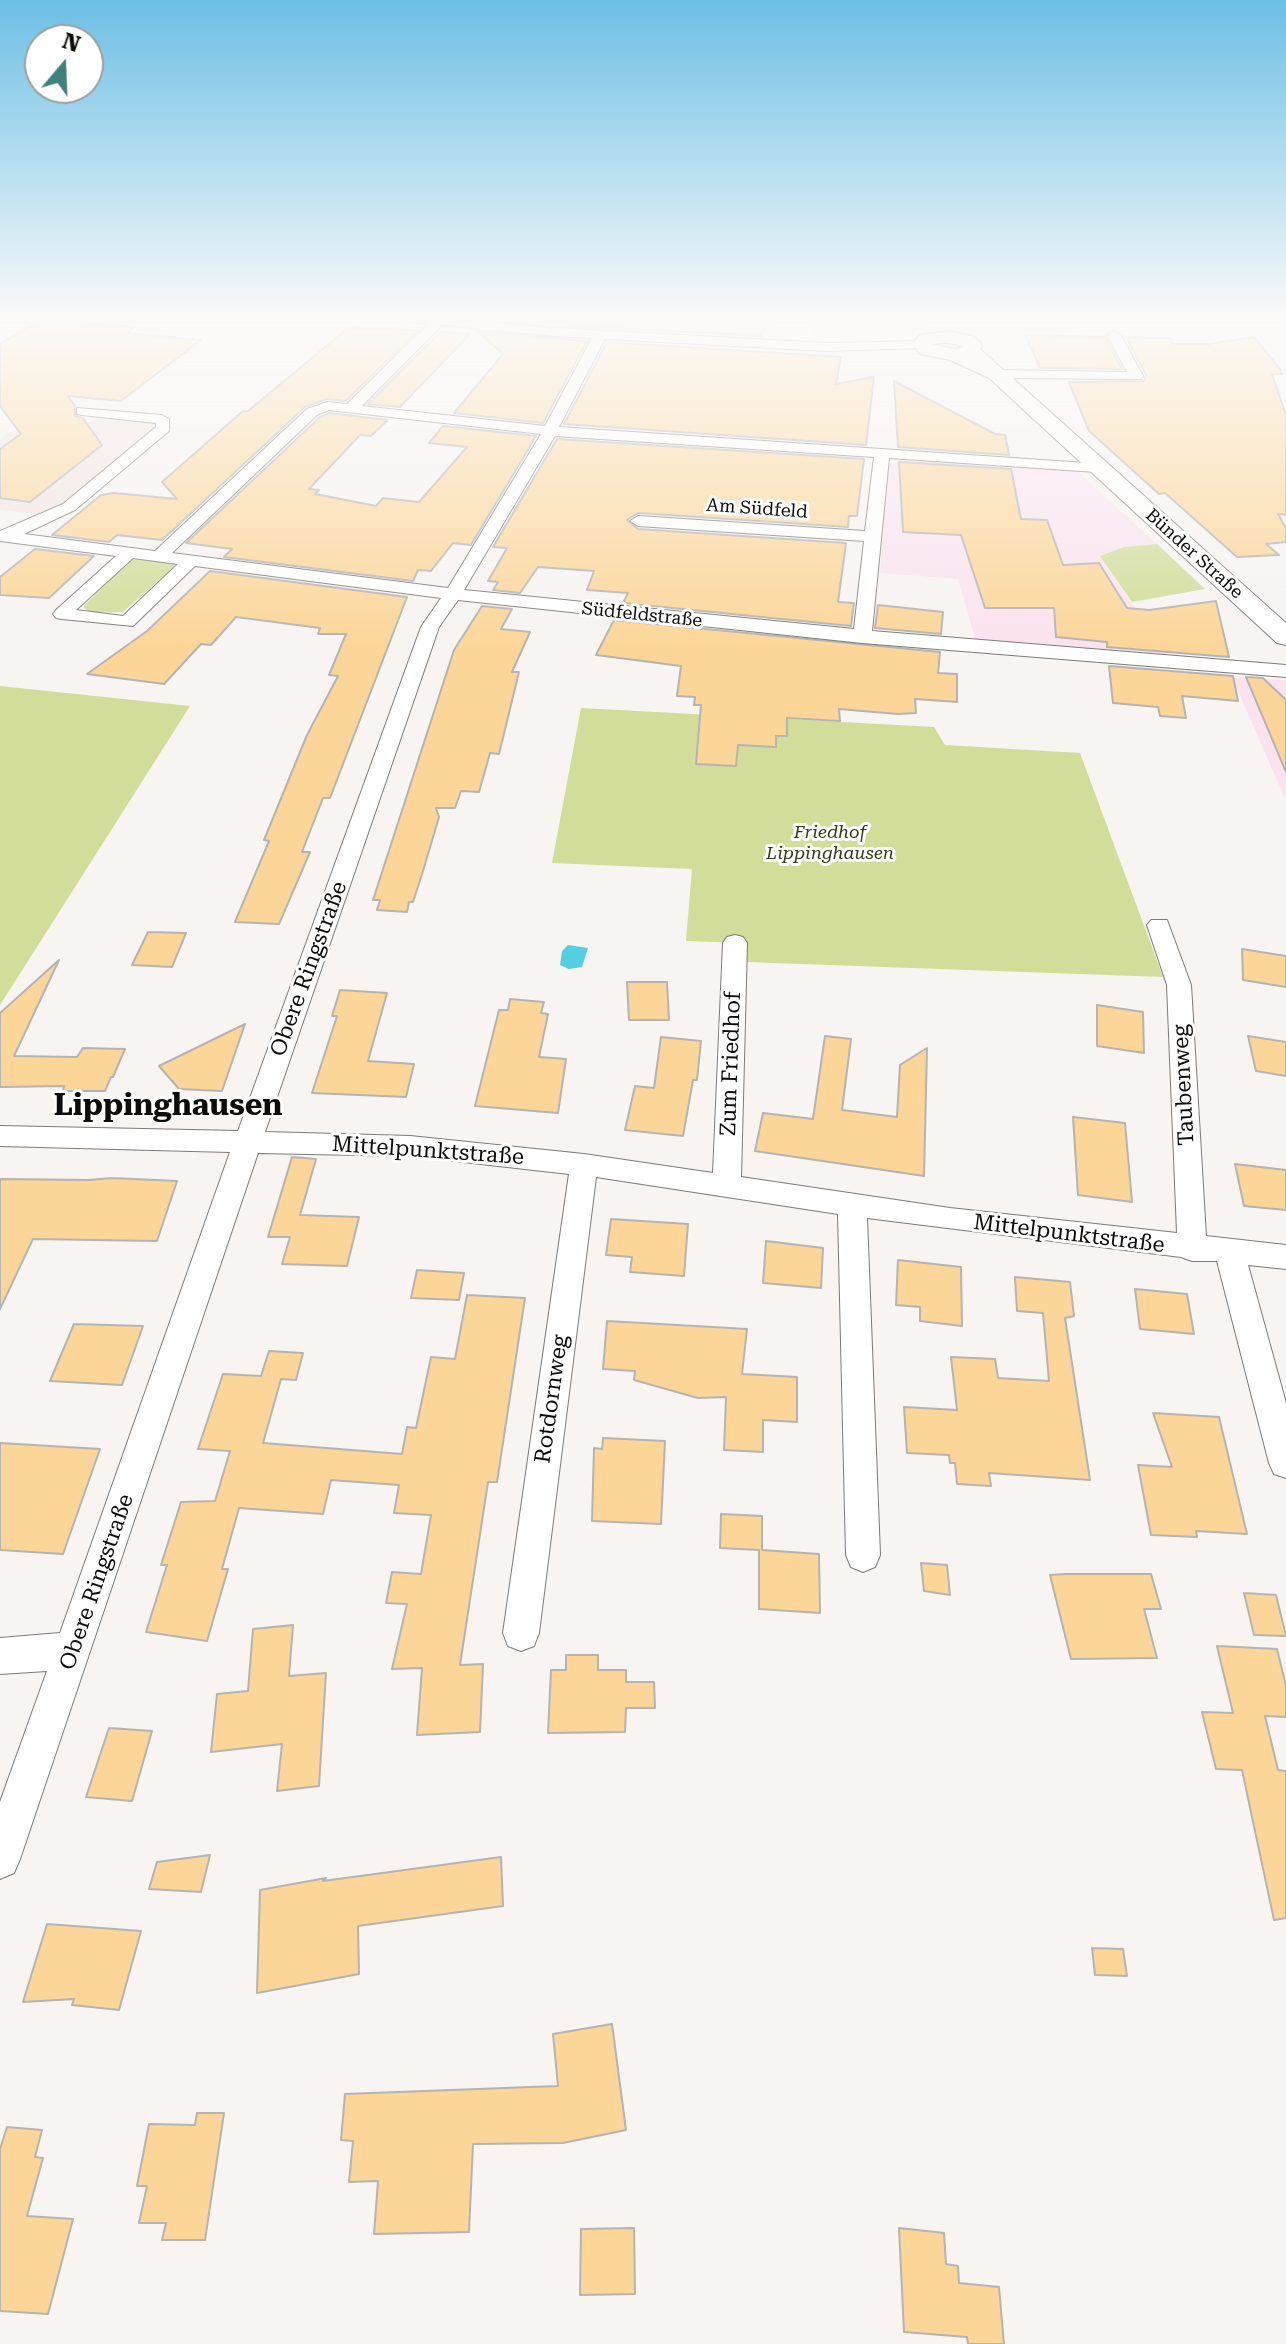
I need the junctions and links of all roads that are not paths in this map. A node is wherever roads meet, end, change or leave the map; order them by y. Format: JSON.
{"nodes":[{"id":1,"x":164,"y":428,"type":"edge"},
{"id":2,"x":295,"y":428,"type":"edge"},
{"id":3,"x":528,"y":428,"type":"edge"},
{"id":4,"x":1054,"y":428,"type":"edge"},
{"id":5,"x":550,"y":431,"type":"junction"},
{"id":6,"x":882,"y":454,"type":"junction"},
{"id":7,"x":1096,"y":467,"type":"junction"},
{"id":8,"x":638,"y":521,"type":"dead end"},
{"id":9,"x":874,"y":537,"type":"junction"},
{"id":10,"x":1,"y":538,"type":"edge"},
{"id":11,"x":129,"y":553,"type":"junction"},
{"id":12,"x":159,"y":556,"type":"junction"},
{"id":13,"x":192,"y":560,"type":"junction"},
{"id":14,"x":453,"y":594,"type":"junction"},
{"id":15,"x":862,"y":637,"type":"junction"},
{"id":16,"x":1286,"y":637,"type":"edge"},
{"id":17,"x":1286,"y":671,"type":"edge"},
{"id":18,"x":1159,"y":925,"type":"dead end"},
{"id":19,"x":735,"y":943,"type":"dead end"},
{"id":20,"x":0,"y":1136,"type":"edge"},
{"id":21,"x":248,"y":1141,"type":"junction"},
{"id":22,"x":584,"y":1165,"type":"junction"},
{"id":23,"x":727,"y":1185,"type":"junction"},
{"id":24,"x":852,"y":1206,"type":"junction"},
{"id":25,"x":1192,"y":1249,"type":"junction"},
{"id":26,"x":1230,"y":1253,"type":"junction"},
{"id":27,"x":1286,"y":1257,"type":"edge"},
{"id":28,"x":1286,"y":1463,"type":"edge"},
{"id":29,"x":863,"y":1555,"type":"dead end"},
{"id":30,"x":521,"y":1633,"type":"dead end"},
{"id":31,"x":74,"y":1650,"type":"junction"},
{"id":32,"x":0,"y":1656,"type":"edge"},
{"id":33,"x":0,"y":1859,"type":"edge"}],
"edges":[{"from":1,"to":10,"type":"street"},
{"from":2,"to":12,"type":"street"},
{"from":3,"to":5,"type":"street"},
{"from":4,"to":7,"type":"main road","name":"Bünder Straße"},
{"from":5,"to":6,"type":"street"},
{"from":5,"to":14,"type":"street","name":"Obere Ringstraße"},
{"from":6,"to":7,"type":"street"},
{"from":6,"to":9,"type":"street"},
{"from":7,"to":16,"type":"main road","name":"Bünder Straße"},
{"from":8,"to":9,"type":"street","name":"Am Südfeld"},
{"from":9,"to":15,"type":"street"},
{"from":10,"to":11,"type":"street","name":"Südfeldstraße"},
{"from":11,"to":12,"type":"street","name":"Südfeldstraße"},
{"from":11,"to":13,"type":"street"},
{"from":12,"to":13,"type":"street","name":"Südfeldstraße"},
{"from":13,"to":14,"type":"street","name":"Südfeldstraße"},
{"from":14,"to":15,"type":"street","name":"Südfeldstraße"},
{"from":14,"to":21,"type":"street","name":"Obere Ringstraße"},
{"from":15,"to":17,"type":"street","name":"Südfeldstraße"},
{"from":18,"to":25,"type":"street","name":"Taubenweg"},
{"from":19,"to":23,"type":"street","name":"Zum Friedhof"},
{"from":20,"to":21,"type":"street","name":"Mittelpunktstraße"},
{"from":21,"to":22,"type":"street","name":"Mittelpunktstraße"},
{"from":21,"to":31,"type":"street","name":"Obere Ringstraße"},
{"from":22,"to":23,"type":"street","name":"Mittelpunktstraße"},
{"from":22,"to":30,"type":"street","name":"Rotdornweg"},
{"from":23,"to":24,"type":"street","name":"Mittelpunktstraße"},
{"from":24,"to":25,"type":"street","name":"Mittelpunktstraße"},
{"from":24,"to":29,"type":"street"},
{"from":25,"to":26,"type":"street","name":"Mittelpunktstraße"},
{"from":26,"to":27,"type":"street","name":"Mittelpunktstraße"},
{"from":26,"to":28,"type":"street"},
{"from":31,"to":32,"type":"street"},
{"from":31,"to":33,"type":"street","name":"Obere Ringstraße"}]}
